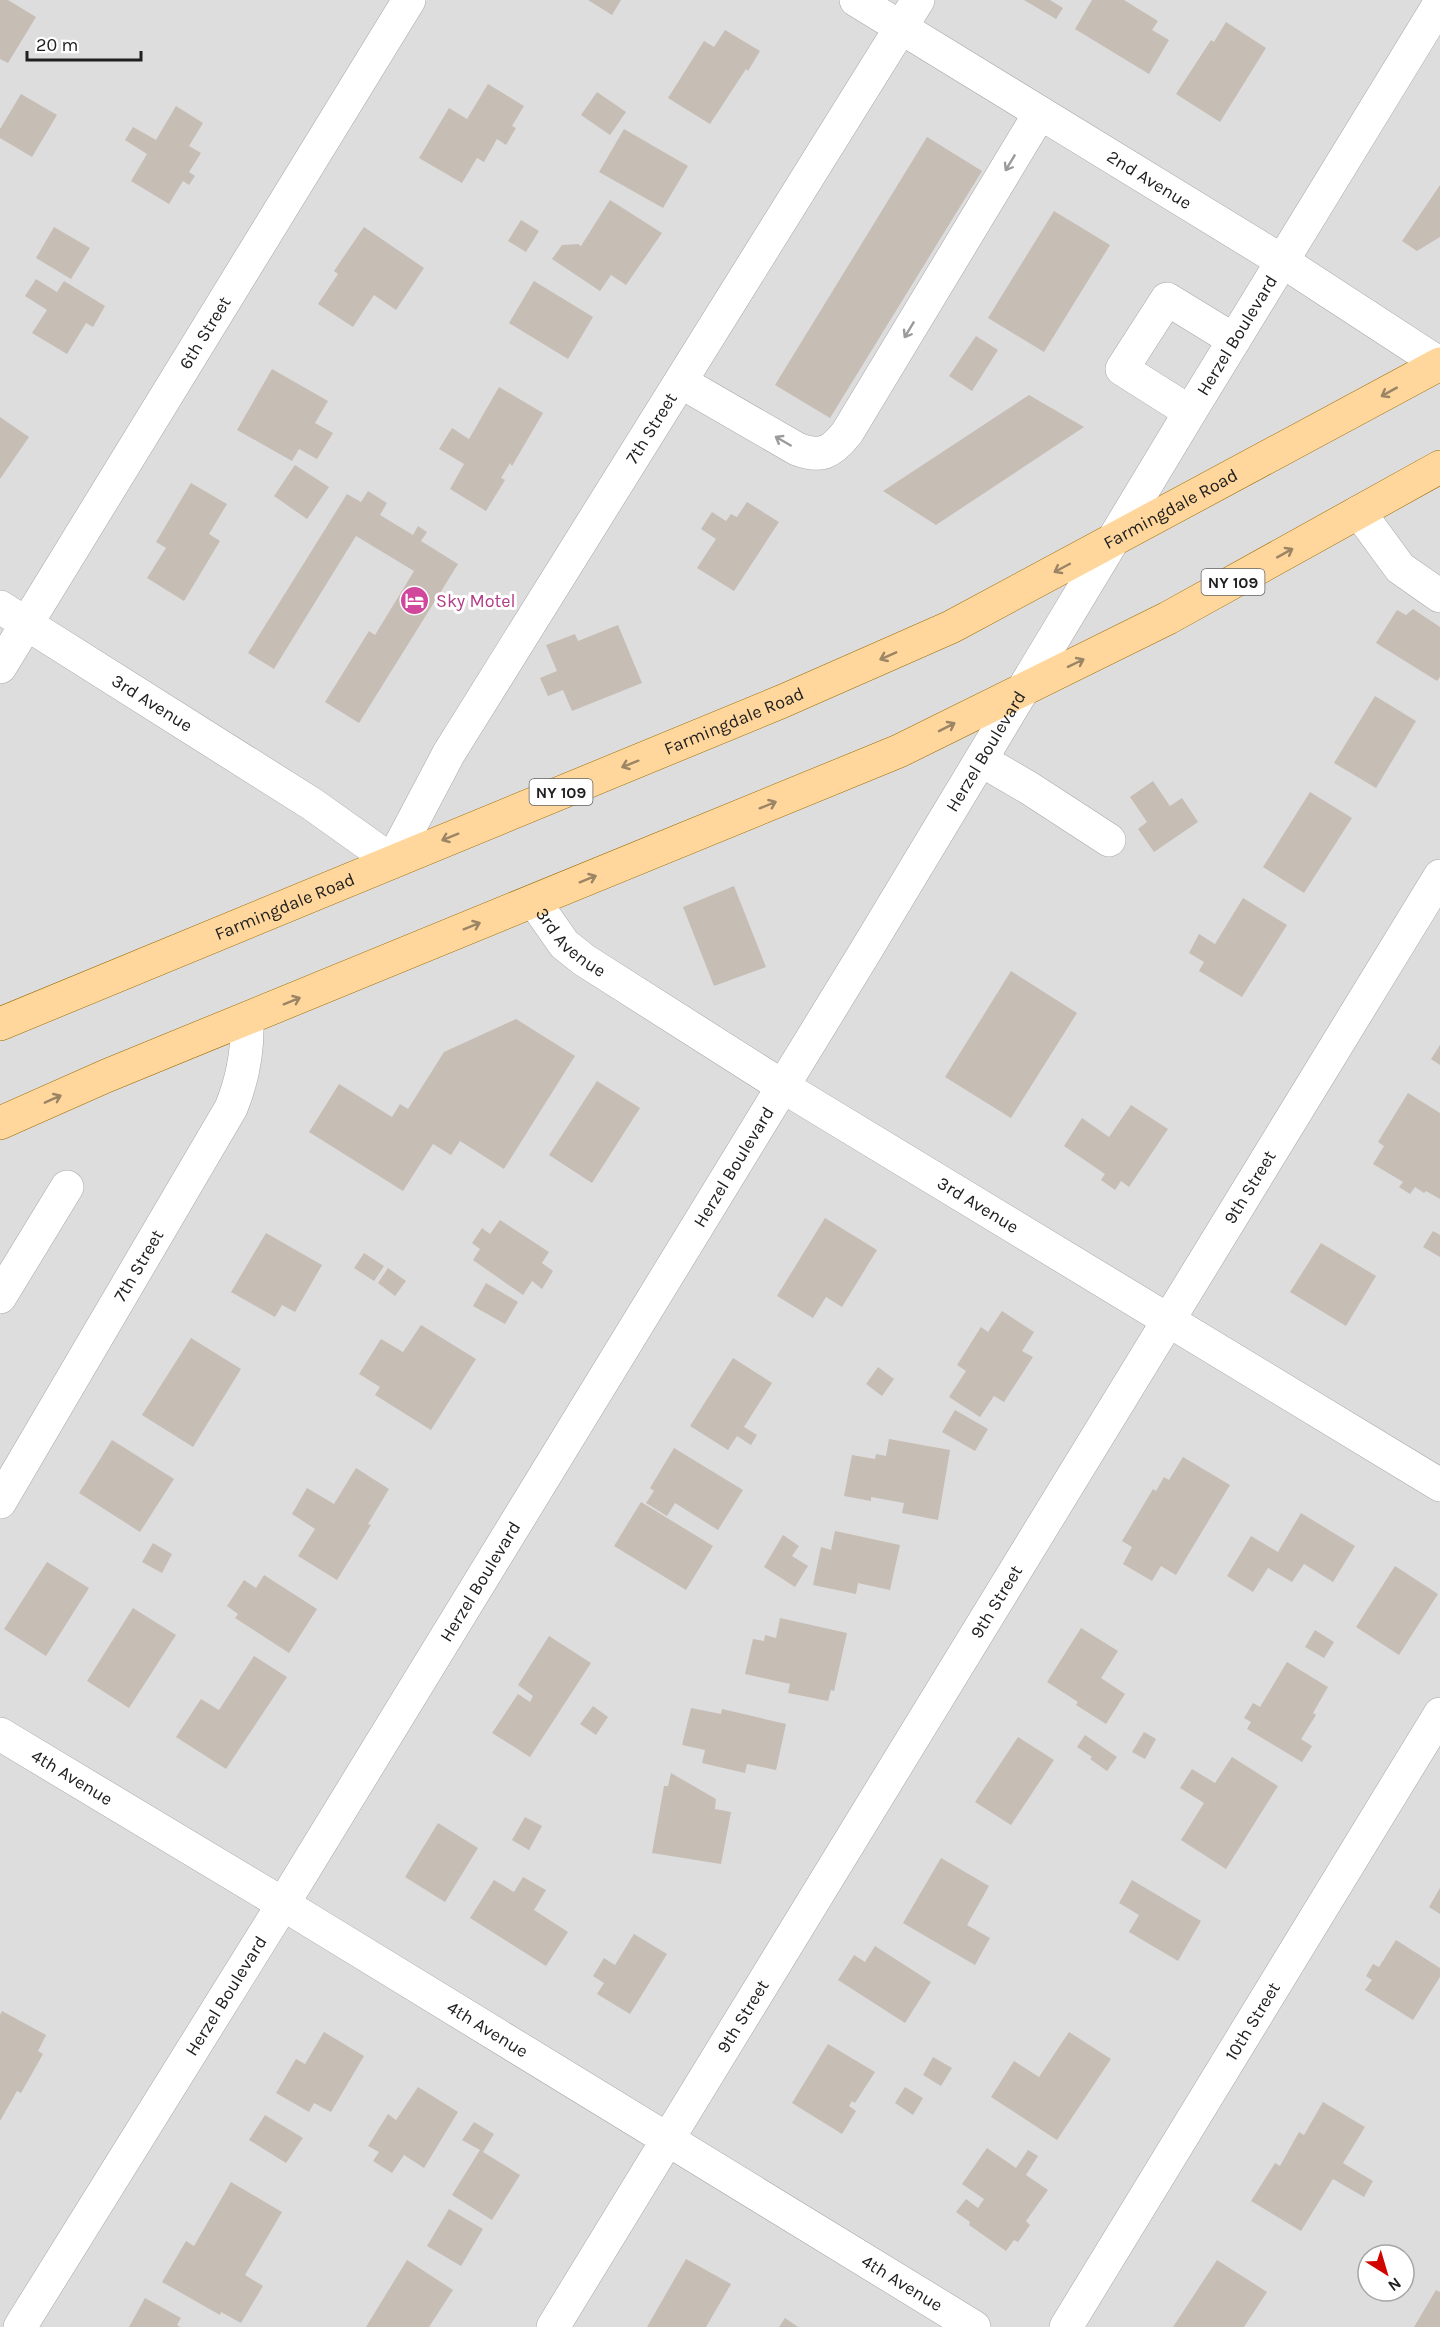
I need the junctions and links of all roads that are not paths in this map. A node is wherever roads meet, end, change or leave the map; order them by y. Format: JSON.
{"nodes":[{"id":1,"x":409,"y":0,"type":"edge"},
{"id":2,"x":856,"y":0,"type":"edge"},
{"id":3,"x":1440,"y":3,"type":"edge"},
{"id":4,"x":909,"y":14,"type":"edge"},
{"id":5,"x":1040,"y":113,"type":"junction"},
{"id":6,"x":1282,"y":261,"type":"junction"},
{"id":7,"x":1234,"y":340,"type":"junction"},
{"id":8,"x":1440,"y":364,"type":"edge"},
{"id":9,"x":681,"y":382,"type":"junction"},
{"id":10,"x":1190,"y":412,"type":"junction"},
{"id":11,"x":1440,"y":468,"type":"edge"},
{"id":12,"x":1359,"y":512,"type":"junction"},
{"id":13,"x":1114,"y":541,"type":"junction"},
{"id":14,"x":1440,"y":596,"type":"edge"},
{"id":15,"x":13,"y":616,"type":"edge"},
{"id":16,"x":0,"y":667,"type":"edge"},
{"id":17,"x":1023,"y":689,"type":"junction"},
{"id":18,"x":981,"y":760,"type":"junction"},
{"id":19,"x":1109,"y":840,"type":"dead end"},
{"id":20,"x":392,"y":861,"type":"junction"},
{"id":21,"x":1440,"y":876,"type":"edge"},
{"id":22,"x":534,"y":901,"type":"junction"},
{"id":23,"x":247,"y":1019,"type":"junction"},
{"id":24,"x":0,"y":1024,"type":"edge"},
{"id":25,"x":783,"y":1086,"type":"junction"},
{"id":26,"x":0,"y":1123,"type":"edge"},
{"id":27,"x":67,"y":1187,"type":"dead end"},
{"id":28,"x":0,"y":1297,"type":"edge"},
{"id":29,"x":1168,"y":1322,"type":"junction"},
{"id":30,"x":1440,"y":1485,"type":"edge"},
{"id":31,"x":0,"y":1502,"type":"edge"},
{"id":32,"x":1440,"y":1714,"type":"edge"},
{"id":33,"x":0,"y":1734,"type":"edge"},
{"id":34,"x":283,"y":1904,"type":"junction"},
{"id":35,"x":668,"y":2139,"type":"junction"},
{"id":36,"x":20,"y":2327,"type":"edge"},
{"id":37,"x":553,"y":2327,"type":"edge"},
{"id":38,"x":974,"y":2327,"type":"edge"},
{"id":39,"x":1066,"y":2327,"type":"edge"}],
"edges":[{"from":1,"to":15,"type":"street","name":"6th Street"},
{"from":2,"to":4,"type":"street","name":"2nd Avenue"},
{"from":3,"to":6,"type":"street","name":"Herzel Boulevard"},
{"from":4,"to":5,"type":"street","name":"2nd Avenue"},
{"from":4,"to":9,"type":"street","name":"7th Street"},
{"from":5,"to":6,"type":"street","name":"2nd Avenue"},
{"from":5,"to":9,"type":"street","one_way":true},
{"from":6,"to":7,"type":"street","name":"Herzel Boulevard"},
{"from":6,"to":8,"type":"street","name":"2nd Avenue"},
{"from":7,"to":10,"type":"street","name":"Herzel Boulevard"},
{"from":7,"to":10,"type":"street"},
{"from":8,"to":13,"type":"main road","name":"Farmingdale Road","number":"NY 109","one_way":true},
{"from":9,"to":20,"type":"street","name":"7th Street"},
{"from":10,"to":13,"type":"street","name":"Herzel Boulevard"},
{"from":11,"to":12,"type":"main road","number":"NY 109"},
{"from":12,"to":14,"type":"street"},
{"from":17,"to":12,"type":"main road","number":"NY 109","one_way":true},
{"from":13,"to":17,"type":"street","name":"Herzel Boulevard"},
{"from":13,"to":20,"type":"main road","name":"Farmingdale Road","number":"NY 109","one_way":true},
{"from":15,"to":16,"type":"street","name":"6th Street"},
{"from":15,"to":20,"type":"street","name":"3rd Avenue"},
{"from":17,"to":18,"type":"street","name":"Herzel Boulevard"},
{"from":22,"to":17,"type":"main road","number":"NY 109","one_way":true},
{"from":18,"to":19,"type":"street"},
{"from":18,"to":25,"type":"street","name":"Herzel Boulevard"},
{"from":20,"to":24,"type":"main road","name":"Farmingdale Road","number":"NY 109"},
{"from":21,"to":29,"type":"street","name":"9th Street"},
{"from":23,"to":22,"type":"main road","number":"NY 109","one_way":true},
{"from":22,"to":25,"type":"street","name":"3rd Avenue"},
{"from":26,"to":23,"type":"main road","number":"NY 109","one_way":true},
{"from":23,"to":31,"type":"street","name":"7th Street"},
{"from":25,"to":29,"type":"street","name":"3rd Avenue"},
{"from":25,"to":34,"type":"street","name":"Herzel Boulevard"},
{"from":27,"to":28,"type":"street"},
{"from":29,"to":30,"type":"street","name":"3rd Avenue"},
{"from":29,"to":35,"type":"street","name":"9th Street"},
{"from":32,"to":39,"type":"street","name":"10th Street"},
{"from":33,"to":34,"type":"street","name":"4th Avenue"},
{"from":34,"to":35,"type":"street","name":"4th Avenue"},
{"from":34,"to":36,"type":"street","name":"Herzel Boulevard"},
{"from":35,"to":37,"type":"street","name":"9th Street"},
{"from":35,"to":38,"type":"street","name":"4th Avenue"}]}
